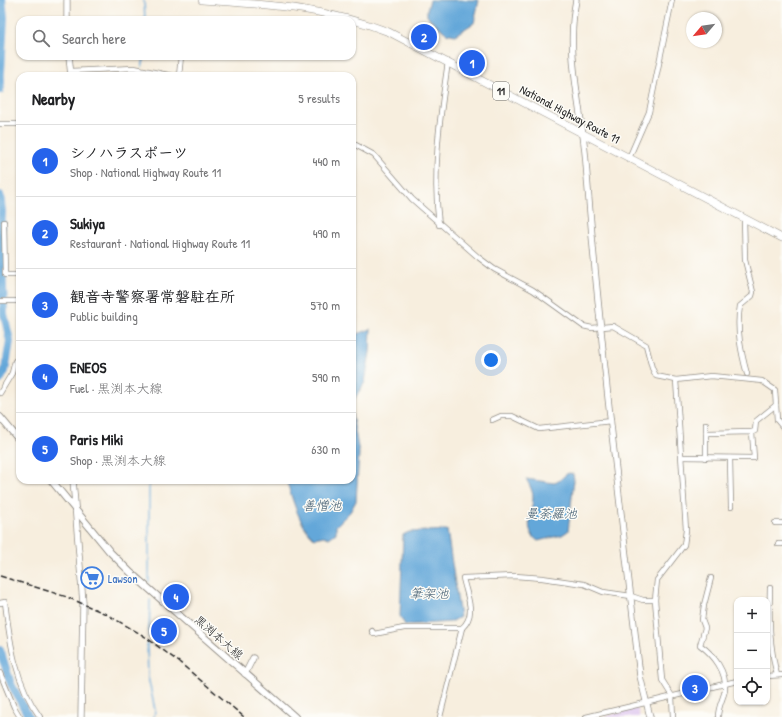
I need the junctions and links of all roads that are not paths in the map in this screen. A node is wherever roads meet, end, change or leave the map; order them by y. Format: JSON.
{"nodes":[{"id":1,"x":67,"y":0,"type":"edge"},
{"id":2,"x":202,"y":0,"type":"edge"},
{"id":3,"x":576,"y":0,"type":"edge"},
{"id":4,"x":672,"y":0,"type":"edge"},
{"id":5,"x":67,"y":16,"type":"edge"},
{"id":6,"x":343,"y":16,"type":"edge"},
{"id":7,"x":356,"y":21,"type":"edge"},
{"id":8,"x":70,"y":60,"type":"edge"},
{"id":9,"x":181,"y":60,"type":"edge"},
{"id":10,"x":448,"y":62,"type":"junction"},
{"id":11,"x":71,"y":72,"type":"edge"},
{"id":12,"x":92,"y":72,"type":"edge"},
{"id":13,"x":154,"y":72,"type":"edge"},
{"id":14,"x":179,"y":72,"type":"edge"},
{"id":15,"x":0,"y":124,"type":"edge"},
{"id":16,"x":16,"y":124,"type":"edge"},
{"id":17,"x":584,"y":134,"type":"junction"},
{"id":18,"x":356,"y":145,"type":"edge"},
{"id":19,"x":630,"y":158,"type":"junction"},
{"id":20,"x":744,"y":218,"type":"junction"},
{"id":21,"x":4,"y":222,"type":"dead end"},
{"id":22,"x":439,"y":225,"type":"junction"},
{"id":23,"x":782,"y":238,"type":"edge"},
{"id":24,"x":16,"y":275,"type":"edge"},
{"id":25,"x":0,"y":301,"type":"edge"},
{"id":26,"x":16,"y":301,"type":"edge"},
{"id":27,"x":600,"y":327,"type":"junction"},
{"id":28,"x":16,"y":361,"type":"edge"},
{"id":29,"x":747,"y":374,"type":"dead end"},
{"id":30,"x":676,"y":380,"type":"junction"},
{"id":31,"x":0,"y":393,"type":"edge"},
{"id":32,"x":776,"y":405,"type":"junction"},
{"id":33,"x":0,"y":416,"type":"edge"},
{"id":34,"x":492,"y":420,"type":"dead end"},
{"id":35,"x":611,"y":421,"type":"junction"},
{"id":36,"x":706,"y":424,"type":"dead end"},
{"id":37,"x":782,"y":426,"type":"edge"},
{"id":38,"x":752,"y":432,"type":"junction"},
{"id":39,"x":706,"y":433,"type":"junction"},
{"id":40,"x":16,"y":436,"type":"edge"},
{"id":41,"x":682,"y":457,"type":"junction"},
{"id":42,"x":706,"y":458,"type":"junction"},
{"id":43,"x":730,"y":458,"type":"junction"},
{"id":44,"x":54,"y":484,"type":"edge"},
{"id":45,"x":74,"y":484,"type":"edge"},
{"id":46,"x":731,"y":507,"type":"dead end"},
{"id":47,"x":77,"y":512,"type":"junction"},
{"id":48,"x":775,"y":523,"type":"dead end"},
{"id":49,"x":782,"y":523,"type":"edge"},
{"id":50,"x":711,"y":578,"type":"dead end"},
{"id":51,"x":770,"y":588,"type":"dead end"},
{"id":52,"x":631,"y":596,"type":"junction"},
{"id":53,"x":655,"y":600,"type":"junction"},
{"id":54,"x":2,"y":603,"type":"edge"},
{"id":55,"x":462,"y":628,"type":"junction"},
{"id":56,"x":372,"y":631,"type":"dead end"},
{"id":57,"x":253,"y":658,"type":"dead end"},
{"id":58,"x":0,"y":674,"type":"edge"},
{"id":59,"x":245,"y":674,"type":"junction"},
{"id":60,"x":780,"y":675,"type":"edge"},
{"id":61,"x":770,"y":676,"type":"edge"},
{"id":62,"x":734,"y":682,"type":"edge"},
{"id":63,"x":725,"y":684,"type":"junction"},
{"id":64,"x":672,"y":696,"type":"junction"},
{"id":65,"x":646,"y":702,"type":"junction"},
{"id":66,"x":20,"y":717,"type":"edge"},
{"id":67,"x":40,"y":717,"type":"edge"},
{"id":68,"x":81,"y":717,"type":"edge"},
{"id":69,"x":295,"y":717,"type":"edge"},
{"id":70,"x":440,"y":717,"type":"edge"},
{"id":71,"x":586,"y":717,"type":"edge"},
{"id":72,"x":650,"y":717,"type":"edge"},
{"id":73,"x":673,"y":717,"type":"edge"},
{"id":74,"x":718,"y":717,"type":"edge"}],
"edges":[{"from":1,"to":5,"type":"street"},
{"from":2,"to":6,"type":"highway","name":"National Highway Route 11","number":"11"},
{"from":3,"to":17,"type":"street"},
{"from":4,"to":19,"type":"street"},
{"from":7,"to":10,"type":"highway","name":"National Highway Route 11","number":"11"},
{"from":8,"to":11,"type":"street"},
{"from":9,"to":14,"type":"street"},
{"from":10,"to":17,"type":"highway","name":"National Highway Route 11","number":"11"},
{"from":10,"to":22,"type":"street"},
{"from":12,"to":13,"type":"street"},
{"from":15,"to":16,"type":"street"},
{"from":17,"to":19,"type":"highway","name":"National Highway Route 11","number":"11"},
{"from":17,"to":27,"type":"street"},
{"from":18,"to":22,"type":"street"},
{"from":19,"to":20,"type":"highway","name":"National Highway Route 11","number":"11"},
{"from":20,"to":23,"type":"highway","name":"National Highway Route 11","number":"11"},
{"from":20,"to":29,"type":"street"},
{"from":21,"to":24,"type":"street"},
{"from":22,"to":27,"type":"street"},
{"from":25,"to":26,"type":"street"},
{"from":27,"to":30,"type":"street"},
{"from":27,"to":35,"type":"street"},
{"from":28,"to":31,"type":"street"},
{"from":30,"to":32,"type":"street"},
{"from":30,"to":41,"type":"street"},
{"from":32,"to":37,"type":"street"},
{"from":32,"to":38,"type":"street"},
{"from":33,"to":40,"type":"main road"},
{"from":34,"to":35,"type":"street"},
{"from":35,"to":52,"type":"street"},
{"from":36,"to":39,"type":"street"},
{"from":38,"to":39,"type":"street"},
{"from":38,"to":43,"type":"street"},
{"from":39,"to":42,"type":"street"},
{"from":41,"to":42,"type":"street"},
{"from":41,"to":53,"type":"street"},
{"from":42,"to":43,"type":"street"},
{"from":43,"to":46,"type":"street"},
{"from":44,"to":47,"type":"main road","name":"黒渕本大線"},
{"from":45,"to":47,"type":"street"},
{"from":47,"to":59,"type":"main road","name":"黒渕本大線"},
{"from":47,"to":68,"type":"street"},
{"from":48,"to":49,"type":"street"},
{"from":50,"to":63,"type":"street"},
{"from":51,"to":60,"type":"street"},
{"from":52,"to":53,"type":"street"},
{"from":52,"to":55,"type":"street"},
{"from":52,"to":65,"type":"street"},
{"from":53,"to":64,"type":"street"},
{"from":54,"to":67,"type":"street"},
{"from":55,"to":56,"type":"street"},
{"from":55,"to":70,"type":"street"},
{"from":57,"to":59,"type":"street"},
{"from":58,"to":66,"type":"street"},
{"from":59,"to":69,"type":"main road","name":"黒渕本大線"},
{"from":60,"to":61,"type":"street"},
{"from":62,"to":63,"type":"street"},
{"from":63,"to":64,"type":"street"},
{"from":63,"to":74,"type":"street"},
{"from":64,"to":65,"type":"street"},
{"from":64,"to":73,"type":"street"},
{"from":65,"to":71,"type":"street"},
{"from":65,"to":72,"type":"street"}]}
